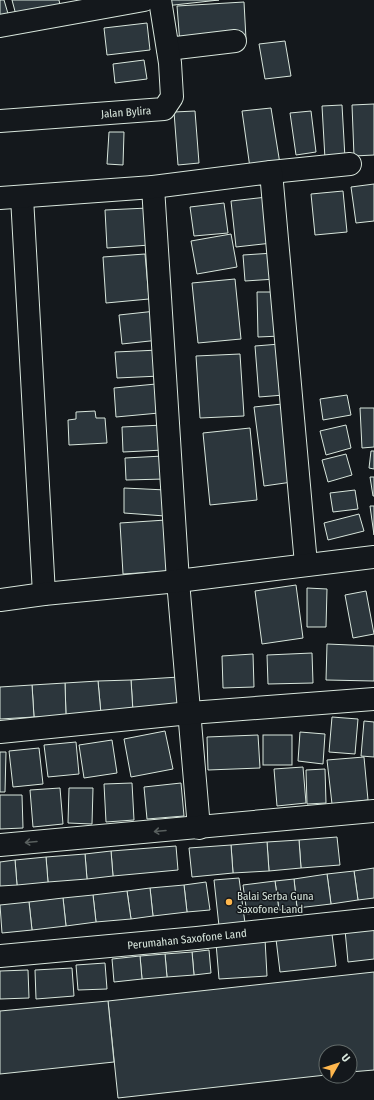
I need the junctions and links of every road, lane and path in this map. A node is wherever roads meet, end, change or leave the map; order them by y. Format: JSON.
{"nodes":[{"id":1,"x":144,"y":0,"type":"edge"},
{"id":2,"x":160,"y":0,"type":"edge"},
{"id":3,"x":0,"y":26,"type":"edge"},
{"id":4,"x":236,"y":41,"type":"dead end"},
{"id":5,"x":168,"y":49,"type":"junction"},
{"id":6,"x":0,"y":121,"type":"edge"},
{"id":7,"x":350,"y":164,"type":"dead end"},
{"id":8,"x":271,"y":172,"type":"junction"},
{"id":9,"x":153,"y":187,"type":"junction"},
{"id":10,"x":22,"y":197,"type":"junction"},
{"id":11,"x":0,"y":198,"type":"edge"},
{"id":12,"x":374,"y":557,"type":"edge"},
{"id":13,"x":306,"y":564,"type":"junction"},
{"id":14,"x":178,"y":581,"type":"junction"},
{"id":15,"x":44,"y":594,"type":"junction"},
{"id":16,"x":0,"y":600,"type":"edge"},
{"id":17,"x":374,"y":699,"type":"edge"},
{"id":18,"x":190,"y":713,"type":"junction"},
{"id":19,"x":0,"y":732,"type":"edge"},
{"id":20,"x":374,"y":811,"type":"edge"},
{"id":21,"x":199,"y":828,"type":"junction"},
{"id":22,"x":0,"y":845,"type":"edge"},
{"id":23,"x":374,"y":919,"type":"edge"},
{"id":24,"x":0,"y":956,"type":"edge"}],
"edges":[{"from":1,"to":3,"type":"street"},
{"from":2,"to":5,"type":"street","name":"Jalan Bylira"},
{"from":4,"to":5,"type":"street"},
{"from":5,"to":6,"type":"street","name":"Jalan Bylira"},
{"from":7,"to":8,"type":"street"},
{"from":8,"to":9,"type":"street"},
{"from":8,"to":13,"type":"street"},
{"from":9,"to":10,"type":"street"},
{"from":9,"to":14,"type":"street"},
{"from":10,"to":11,"type":"street"},
{"from":10,"to":15,"type":"street"},
{"from":12,"to":13,"type":"street"},
{"from":13,"to":14,"type":"street"},
{"from":14,"to":15,"type":"street"},
{"from":14,"to":18,"type":"street"},
{"from":15,"to":16,"type":"street"},
{"from":17,"to":18,"type":"street"},
{"from":18,"to":19,"type":"street"},
{"from":18,"to":21,"type":"street"},
{"from":20,"to":21,"type":"street"},
{"from":21,"to":22,"type":"street","one_way":true},
{"from":23,"to":24,"type":"street","name":"Perumahan Saxofone Land"}]}
